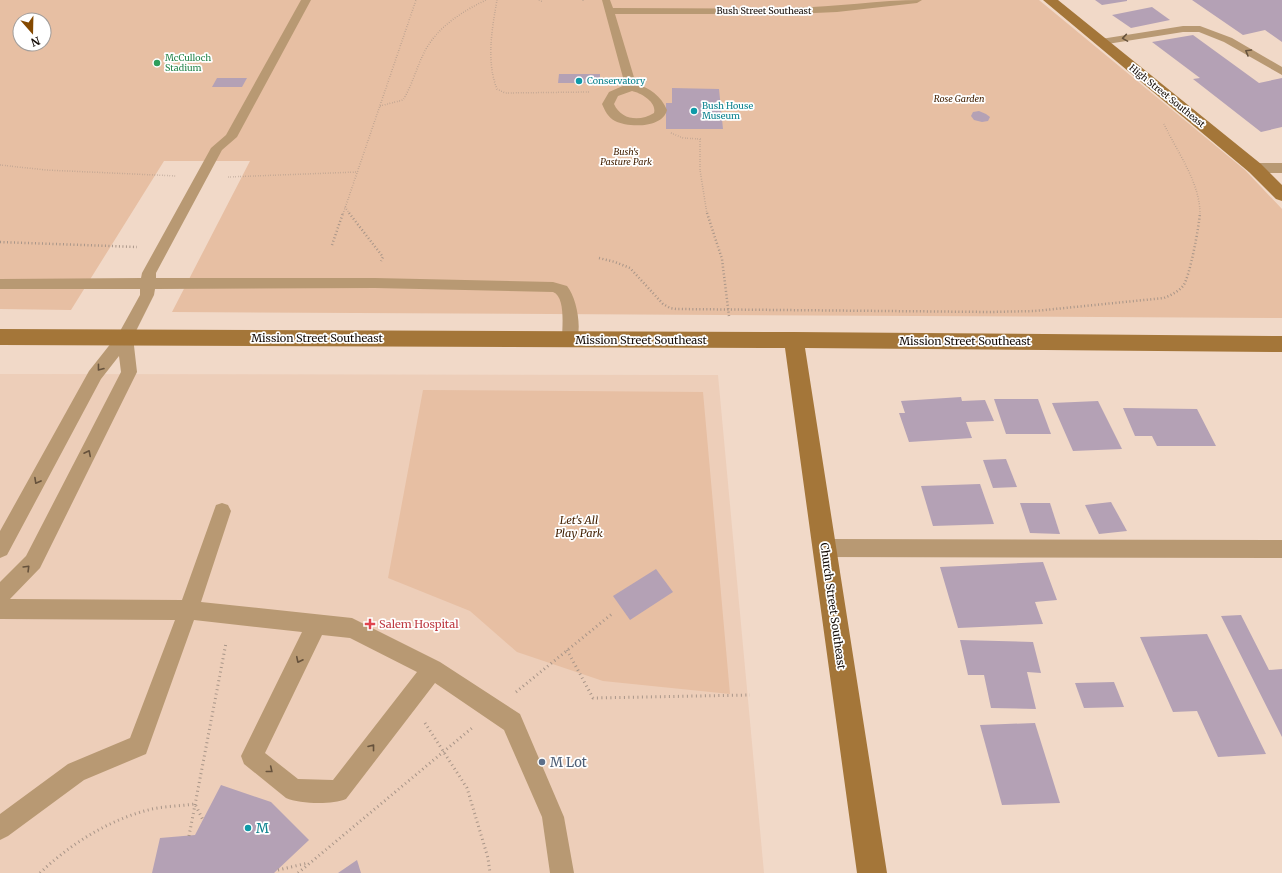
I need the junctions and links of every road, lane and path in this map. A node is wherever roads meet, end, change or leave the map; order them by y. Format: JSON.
{"nodes":[{"id":1,"x":306,"y":0,"type":"edge"},
{"id":2,"x":416,"y":0,"type":"edge"},
{"id":3,"x":486,"y":0,"type":"edge"},
{"id":4,"x":497,"y":0,"type":"edge"},
{"id":5,"x":539,"y":0,"type":"edge"},
{"id":6,"x":917,"y":0,"type":"edge"},
{"id":7,"x":1050,"y":0,"type":"edge"},
{"id":8,"x":543,"y":2,"type":"dead end"},
{"id":9,"x":608,"y":5,"type":"edge"},
{"id":10,"x":1101,"y":42,"type":"junction"},
{"id":11,"x":1282,"y":72,"type":"edge"},
{"id":12,"x":631,"y":87,"type":"junction"},
{"id":13,"x":613,"y":94,"type":"junction"},
{"id":14,"x":380,"y":106,"type":"junction"},
{"id":15,"x":656,"y":117,"type":"junction"},
{"id":16,"x":1163,"y":123,"type":"dead end"},
{"id":17,"x":1255,"y":168,"type":"junction"},
{"id":18,"x":1282,"y":168,"type":"edge"},
{"id":19,"x":1282,"y":195,"type":"edge"},
{"id":20,"x":345,"y":207,"type":"junction"},
{"id":21,"x":0,"y":242,"type":"edge"},
{"id":22,"x":332,"y":245,"type":"dead end"},
{"id":23,"x":163,"y":248,"type":"junction"},
{"id":24,"x":599,"y":258,"type":"dead end"},
{"id":25,"x":375,"y":283,"type":"junction"},
{"id":26,"x":0,"y":284,"type":"edge"},
{"id":27,"x":148,"y":284,"type":"junction"},
{"id":28,"x":729,"y":309,"type":"junction"},
{"id":29,"x":730,"y":321,"type":"dead end"},
{"id":30,"x":0,"y":337,"type":"edge"},
{"id":31,"x":125,"y":337,"type":"junction"},
{"id":32,"x":570,"y":340,"type":"junction"},
{"id":33,"x":794,"y":340,"type":"junction"},
{"id":34,"x":1282,"y":344,"type":"edge"},
{"id":35,"x":222,"y":511,"type":"dead end"},
{"id":36,"x":824,"y":548,"type":"junction"},
{"id":37,"x":0,"y":549,"type":"edge"},
{"id":38,"x":1282,"y":549,"type":"edge"},
{"id":39,"x":0,"y":596,"type":"edge"},
{"id":40,"x":0,"y":610,"type":"edge"},
{"id":41,"x":188,"y":610,"type":"junction"},
{"id":42,"x":613,"y":613,"type":"dead end"},
{"id":43,"x":316,"y":625,"type":"junction"},
{"id":44,"x":226,"y":643,"type":"dead end"},
{"id":45,"x":567,"y":650,"type":"junction"},
{"id":46,"x":433,"y":669,"type":"junction"},
{"id":47,"x":750,"y":694,"type":"dead end"},
{"id":48,"x":494,"y":709,"type":"junction"},
{"id":49,"x":422,"y":718,"type":"dead end"},
{"id":50,"x":444,"y":751,"type":"junction"},
{"id":51,"x":195,"y":804,"type":"junction"},
{"id":52,"x":203,"y":820,"type":"dead end"},
{"id":53,"x":0,"y":828,"type":"edge"},
{"id":54,"x":189,"y":836,"type":"dead end"},
{"id":55,"x":311,"y":862,"type":"junction"},
{"id":56,"x":278,"y":870,"type":"dead end"},
{"id":57,"x":40,"y":873,"type":"edge"},
{"id":58,"x":298,"y":873,"type":"edge"},
{"id":59,"x":490,"y":873,"type":"edge"},
{"id":60,"x":562,"y":873,"type":"edge"},
{"id":61,"x":872,"y":873,"type":"edge"}],
"edges":[{"from":1,"to":23,"type":"lane"},
{"from":2,"to":14,"type":"path"},
{"from":3,"to":14,"type":"path"},
{"from":4,"to":13,"type":"path"},
{"from":5,"to":8,"type":"path"},
{"from":6,"to":9,"type":"lane","name":"Bush Street Southeast"},
{"from":7,"to":10,"type":"main road","name":"High Street Southeast"},
{"from":9,"to":12,"type":"lane"},
{"from":11,"to":10,"type":"lane","one_way":true},
{"from":10,"to":17,"type":"main road","name":"High Street Southeast"},
{"from":12,"to":13,"type":"lane"},
{"from":12,"to":15,"type":"lane"},
{"from":13,"to":15,"type":"lane"},
{"from":14,"to":20,"type":"path"},
{"from":15,"to":28,"type":"path"},
{"from":16,"to":28,"type":"path"},
{"from":17,"to":18,"type":"street"},
{"from":17,"to":19,"type":"main road","name":"High Street Southeast"},
{"from":20,"to":22,"type":"path"},
{"from":20,"to":25,"type":"path"},
{"from":21,"to":23,"type":"path"},
{"from":23,"to":27,"type":"lane"},
{"from":24,"to":28,"type":"path"},
{"from":25,"to":27,"type":"lane"},
{"from":25,"to":32,"type":"lane"},
{"from":26,"to":27,"type":"lane"},
{"from":27,"to":31,"type":"lane"},
{"from":28,"to":29,"type":"path"},
{"from":30,"to":31,"type":"main road","name":"Mission Street Southeast"},
{"from":31,"to":32,"type":"main road","name":"Mission Street Southeast"},
{"from":31,"to":37,"type":"lane","one_way":true},
{"from":39,"to":31,"type":"lane","one_way":true},
{"from":32,"to":33,"type":"main road","name":"Mission Street Southeast"},
{"from":33,"to":34,"type":"main road","name":"Mission Street Southeast"},
{"from":33,"to":36,"type":"main road","name":"Church Street Southeast"},
{"from":35,"to":41,"type":"lane"},
{"from":36,"to":38,"type":"lane"},
{"from":36,"to":61,"type":"main road","name":"Church Street Southeast"},
{"from":40,"to":41,"type":"lane"},
{"from":41,"to":43,"type":"lane"},
{"from":41,"to":53,"type":"lane"},
{"from":42,"to":45,"type":"path"},
{"from":43,"to":46,"type":"lane"},
{"from":43,"to":46,"type":"lane","one_way":true},
{"from":44,"to":51,"type":"path"},
{"from":45,"to":47,"type":"path"},
{"from":45,"to":48,"type":"path"},
{"from":46,"to":48,"type":"lane"},
{"from":48,"to":50,"type":"path"},
{"from":48,"to":60,"type":"lane"},
{"from":49,"to":50,"type":"path"},
{"from":50,"to":55,"type":"path"},
{"from":50,"to":59,"type":"path"},
{"from":51,"to":52,"type":"path"},
{"from":51,"to":54,"type":"path"},
{"from":51,"to":57,"type":"path"},
{"from":55,"to":56,"type":"path"},
{"from":55,"to":58,"type":"path"}]}
